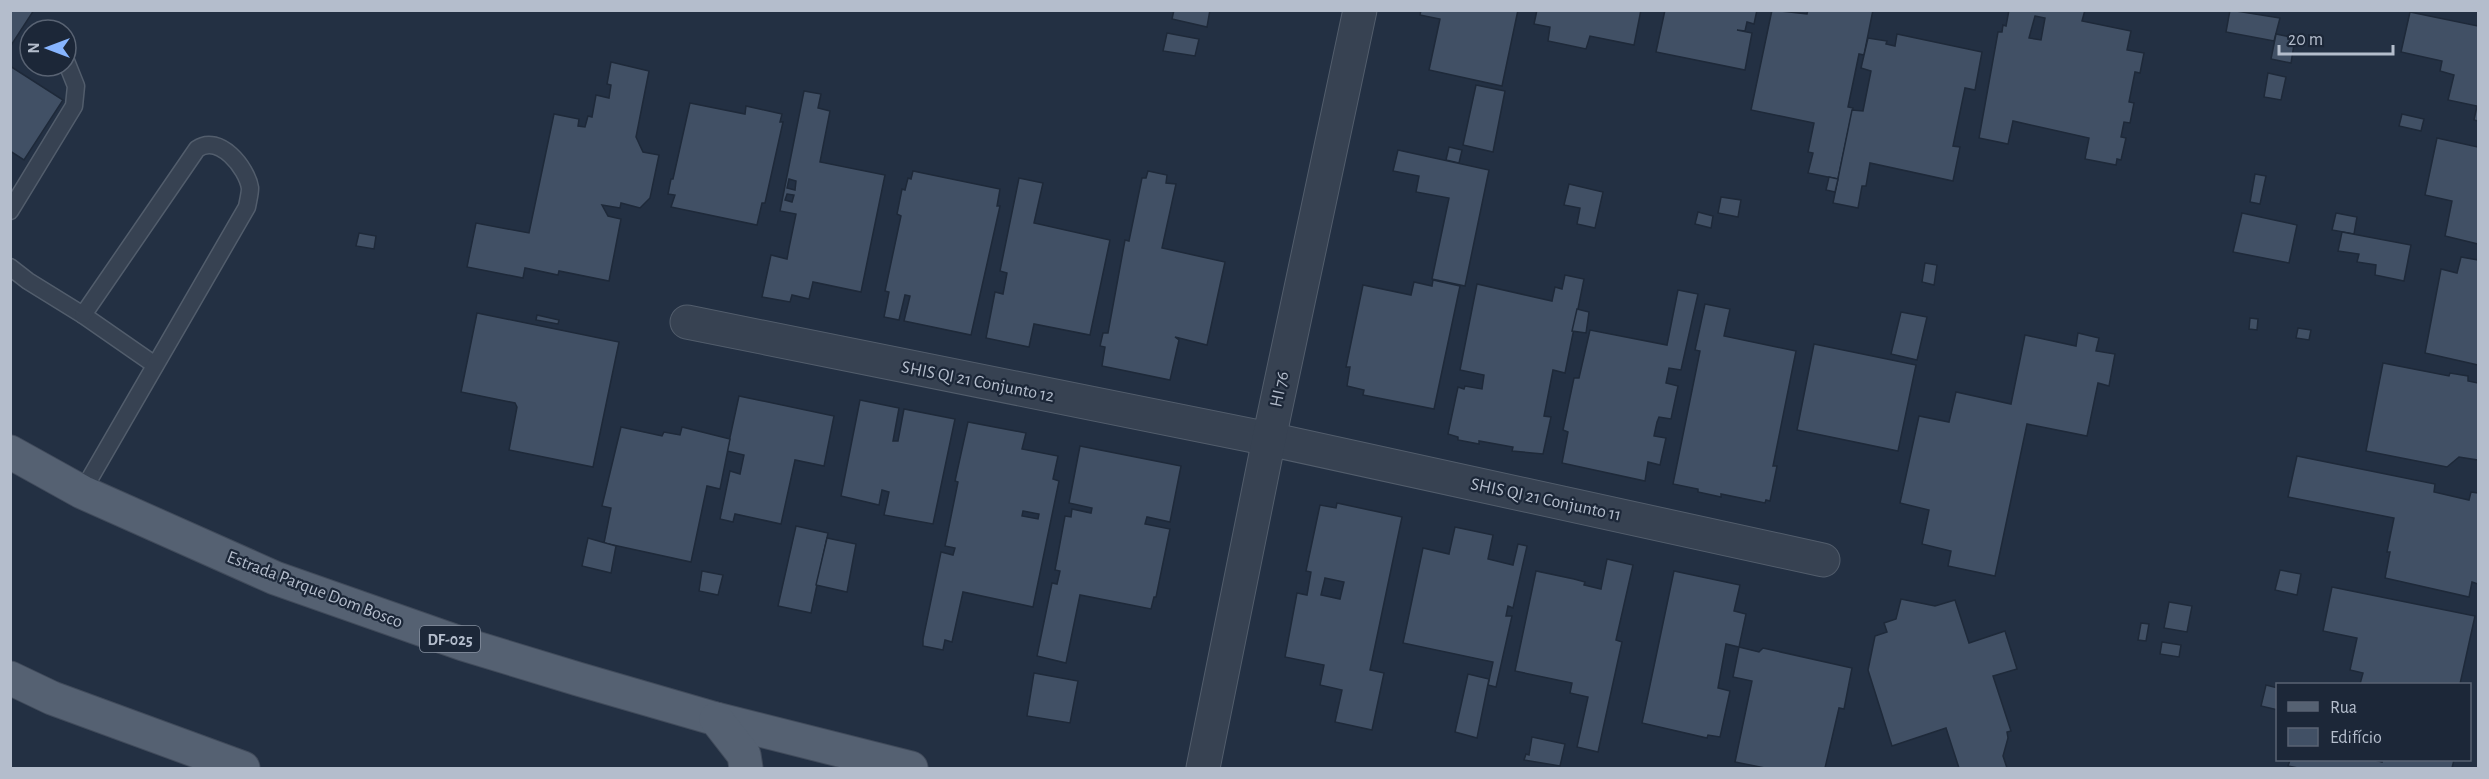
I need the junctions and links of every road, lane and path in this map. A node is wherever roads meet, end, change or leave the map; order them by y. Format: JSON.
{"nodes":[{"id":1,"x":1360,"y":10,"type":"edge"},
{"id":2,"x":73,"y":78,"type":"edge"},
{"id":3,"x":10,"y":211,"type":"edge"},
{"id":4,"x":10,"y":267,"type":"edge"},
{"id":5,"x":83,"y":315,"type":"junction"},
{"id":6,"x":687,"y":322,"type":"dead end"},
{"id":7,"x":155,"y":365,"type":"junction"},
{"id":8,"x":1269,"y":439,"type":"junction"},
{"id":9,"x":10,"y":452,"type":"edge"},
{"id":10,"x":82,"y":492,"type":"junction"},
{"id":11,"x":1823,"y":560,"type":"dead end"},
{"id":12,"x":10,"y":678,"type":"edge"},
{"id":13,"x":716,"y":719,"type":"junction"},
{"id":14,"x":243,"y":768,"type":"edge"},
{"id":15,"x":746,"y":768,"type":"edge"},
{"id":16,"x":901,"y":768,"type":"edge"},
{"id":17,"x":1203,"y":768,"type":"edge"}],
"edges":[{"from":1,"to":8,"type":"street","name":"HI 76"},
{"from":2,"to":3,"type":"lane"},
{"from":4,"to":5,"type":"lane"},
{"from":5,"to":7,"type":"lane"},
{"from":5,"to":7,"type":"lane"},
{"from":6,"to":8,"type":"street","name":"SHIS QI 21 Conjunto 12"},
{"from":7,"to":10,"type":"lane"},
{"from":8,"to":11,"type":"street","name":"SHIS QI 21 Conjunto 11"},
{"from":8,"to":17,"type":"street","name":"HI 76"},
{"from":9,"to":10,"type":"main road","name":"Estrada Parque Dom Bosco","number":"DF-025"},
{"from":10,"to":13,"type":"main road","name":"Estrada Parque Dom Bosco","number":"DF-025"},
{"from":12,"to":14,"type":"main road"},
{"from":13,"to":15,"type":"main road"},
{"from":13,"to":16,"type":"main road","name":"Estrada Parque Dom Bosco","number":"DF-025"}]}
